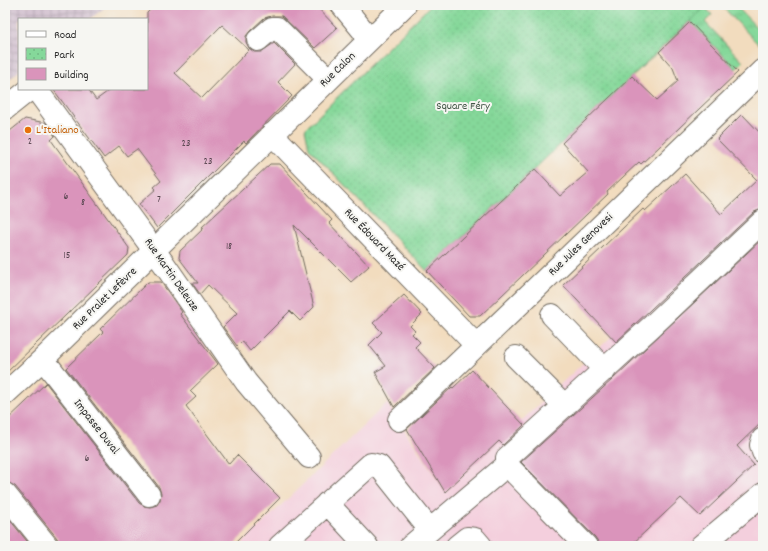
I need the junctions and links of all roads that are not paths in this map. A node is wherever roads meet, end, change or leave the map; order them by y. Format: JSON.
{"nodes":[{"id":1,"x":342,"y":5,"type":"edge"},
{"id":2,"x":405,"y":5,"type":"edge"},
{"id":3,"x":370,"y":38,"type":"junction"},
{"id":4,"x":258,"y":40,"type":"dead end"},
{"id":5,"x":763,"y":70,"type":"edge"},
{"id":6,"x":328,"y":79,"type":"junction"},
{"id":7,"x":29,"y":90,"type":"edge"},
{"id":8,"x":37,"y":90,"type":"edge"},
{"id":9,"x":5,"y":109,"type":"edge"},
{"id":10,"x":272,"y":134,"type":"junction"},
{"id":11,"x":763,"y":221,"type":"edge"},
{"id":12,"x":154,"y":250,"type":"junction"},
{"id":13,"x":552,"y":315,"type":"dead end"},
{"id":14,"x":476,"y":345,"type":"junction"},
{"id":15,"x":516,"y":357,"type":"dead end"},
{"id":16,"x":43,"y":359,"type":"junction"},
{"id":17,"x":605,"y":370,"type":"junction"},
{"id":18,"x":5,"y":394,"type":"edge"},
{"id":19,"x":565,"y":406,"type":"junction"},
{"id":20,"x":399,"y":420,"type":"dead end"},
{"id":21,"x":763,"y":440,"type":"edge"},
{"id":22,"x":763,"y":452,"type":"edge"},
{"id":23,"x":309,"y":457,"type":"dead end"},
{"id":24,"x":507,"y":465,"type":"junction"},
{"id":25,"x":5,"y":494,"type":"edge"},
{"id":26,"x":763,"y":494,"type":"edge"},
{"id":27,"x":149,"y":495,"type":"dead end"},
{"id":28,"x":327,"y":503,"type":"junction"},
{"id":29,"x":430,"y":530,"type":"junction"},
{"id":30,"x":47,"y":546,"type":"edge"},
{"id":31,"x":280,"y":546,"type":"edge"},
{"id":32,"x":366,"y":546,"type":"edge"},
{"id":33,"x":412,"y":546,"type":"edge"},
{"id":34,"x":457,"y":546,"type":"edge"},
{"id":35,"x":481,"y":546,"type":"edge"},
{"id":36,"x":586,"y":546,"type":"edge"},
{"id":37,"x":701,"y":546,"type":"edge"}],
"edges":[{"from":1,"to":3,"type":"street"},
{"from":2,"to":3,"type":"street","name":"Rue Calon"},
{"from":3,"to":6,"type":"street","name":"Rue Calon"},
{"from":4,"to":6,"type":"street"},
{"from":5,"to":14,"type":"street","name":"Rue Jules Genovesi"},
{"from":6,"to":10,"type":"street","name":"Rue Calon"},
{"from":7,"to":9,"type":"street"},
{"from":8,"to":12,"type":"street","name":"Rue Martin Deleuze"},
{"from":10,"to":12,"type":"street","name":"Rue Pralet Lefèvre"},
{"from":10,"to":14,"type":"street","name":"Rue Édouard Mazé"},
{"from":11,"to":17,"type":"street"},
{"from":12,"to":16,"type":"street","name":"Rue Pralet Lefèvre"},
{"from":12,"to":23,"type":"street","name":"Rue Martin Deleuze"},
{"from":13,"to":17,"type":"street"},
{"from":14,"to":20,"type":"street","name":"Rue Jules Genovesi"},
{"from":15,"to":19,"type":"street"},
{"from":16,"to":18,"type":"street","name":"Rue Pralet Lefèvre"},
{"from":16,"to":27,"type":"street","name":"Impasse Duval"},
{"from":17,"to":19,"type":"street"},
{"from":19,"to":24,"type":"street"},
{"from":21,"to":22,"type":"street"},
{"from":24,"to":29,"type":"street"},
{"from":24,"to":36,"type":"street"},
{"from":25,"to":30,"type":"street"},
{"from":26,"to":37,"type":"street"},
{"from":28,"to":29,"type":"street"},
{"from":28,"to":31,"type":"street"},
{"from":28,"to":32,"type":"street"},
{"from":29,"to":33,"type":"street"},
{"from":34,"to":35,"type":"street"}]}
